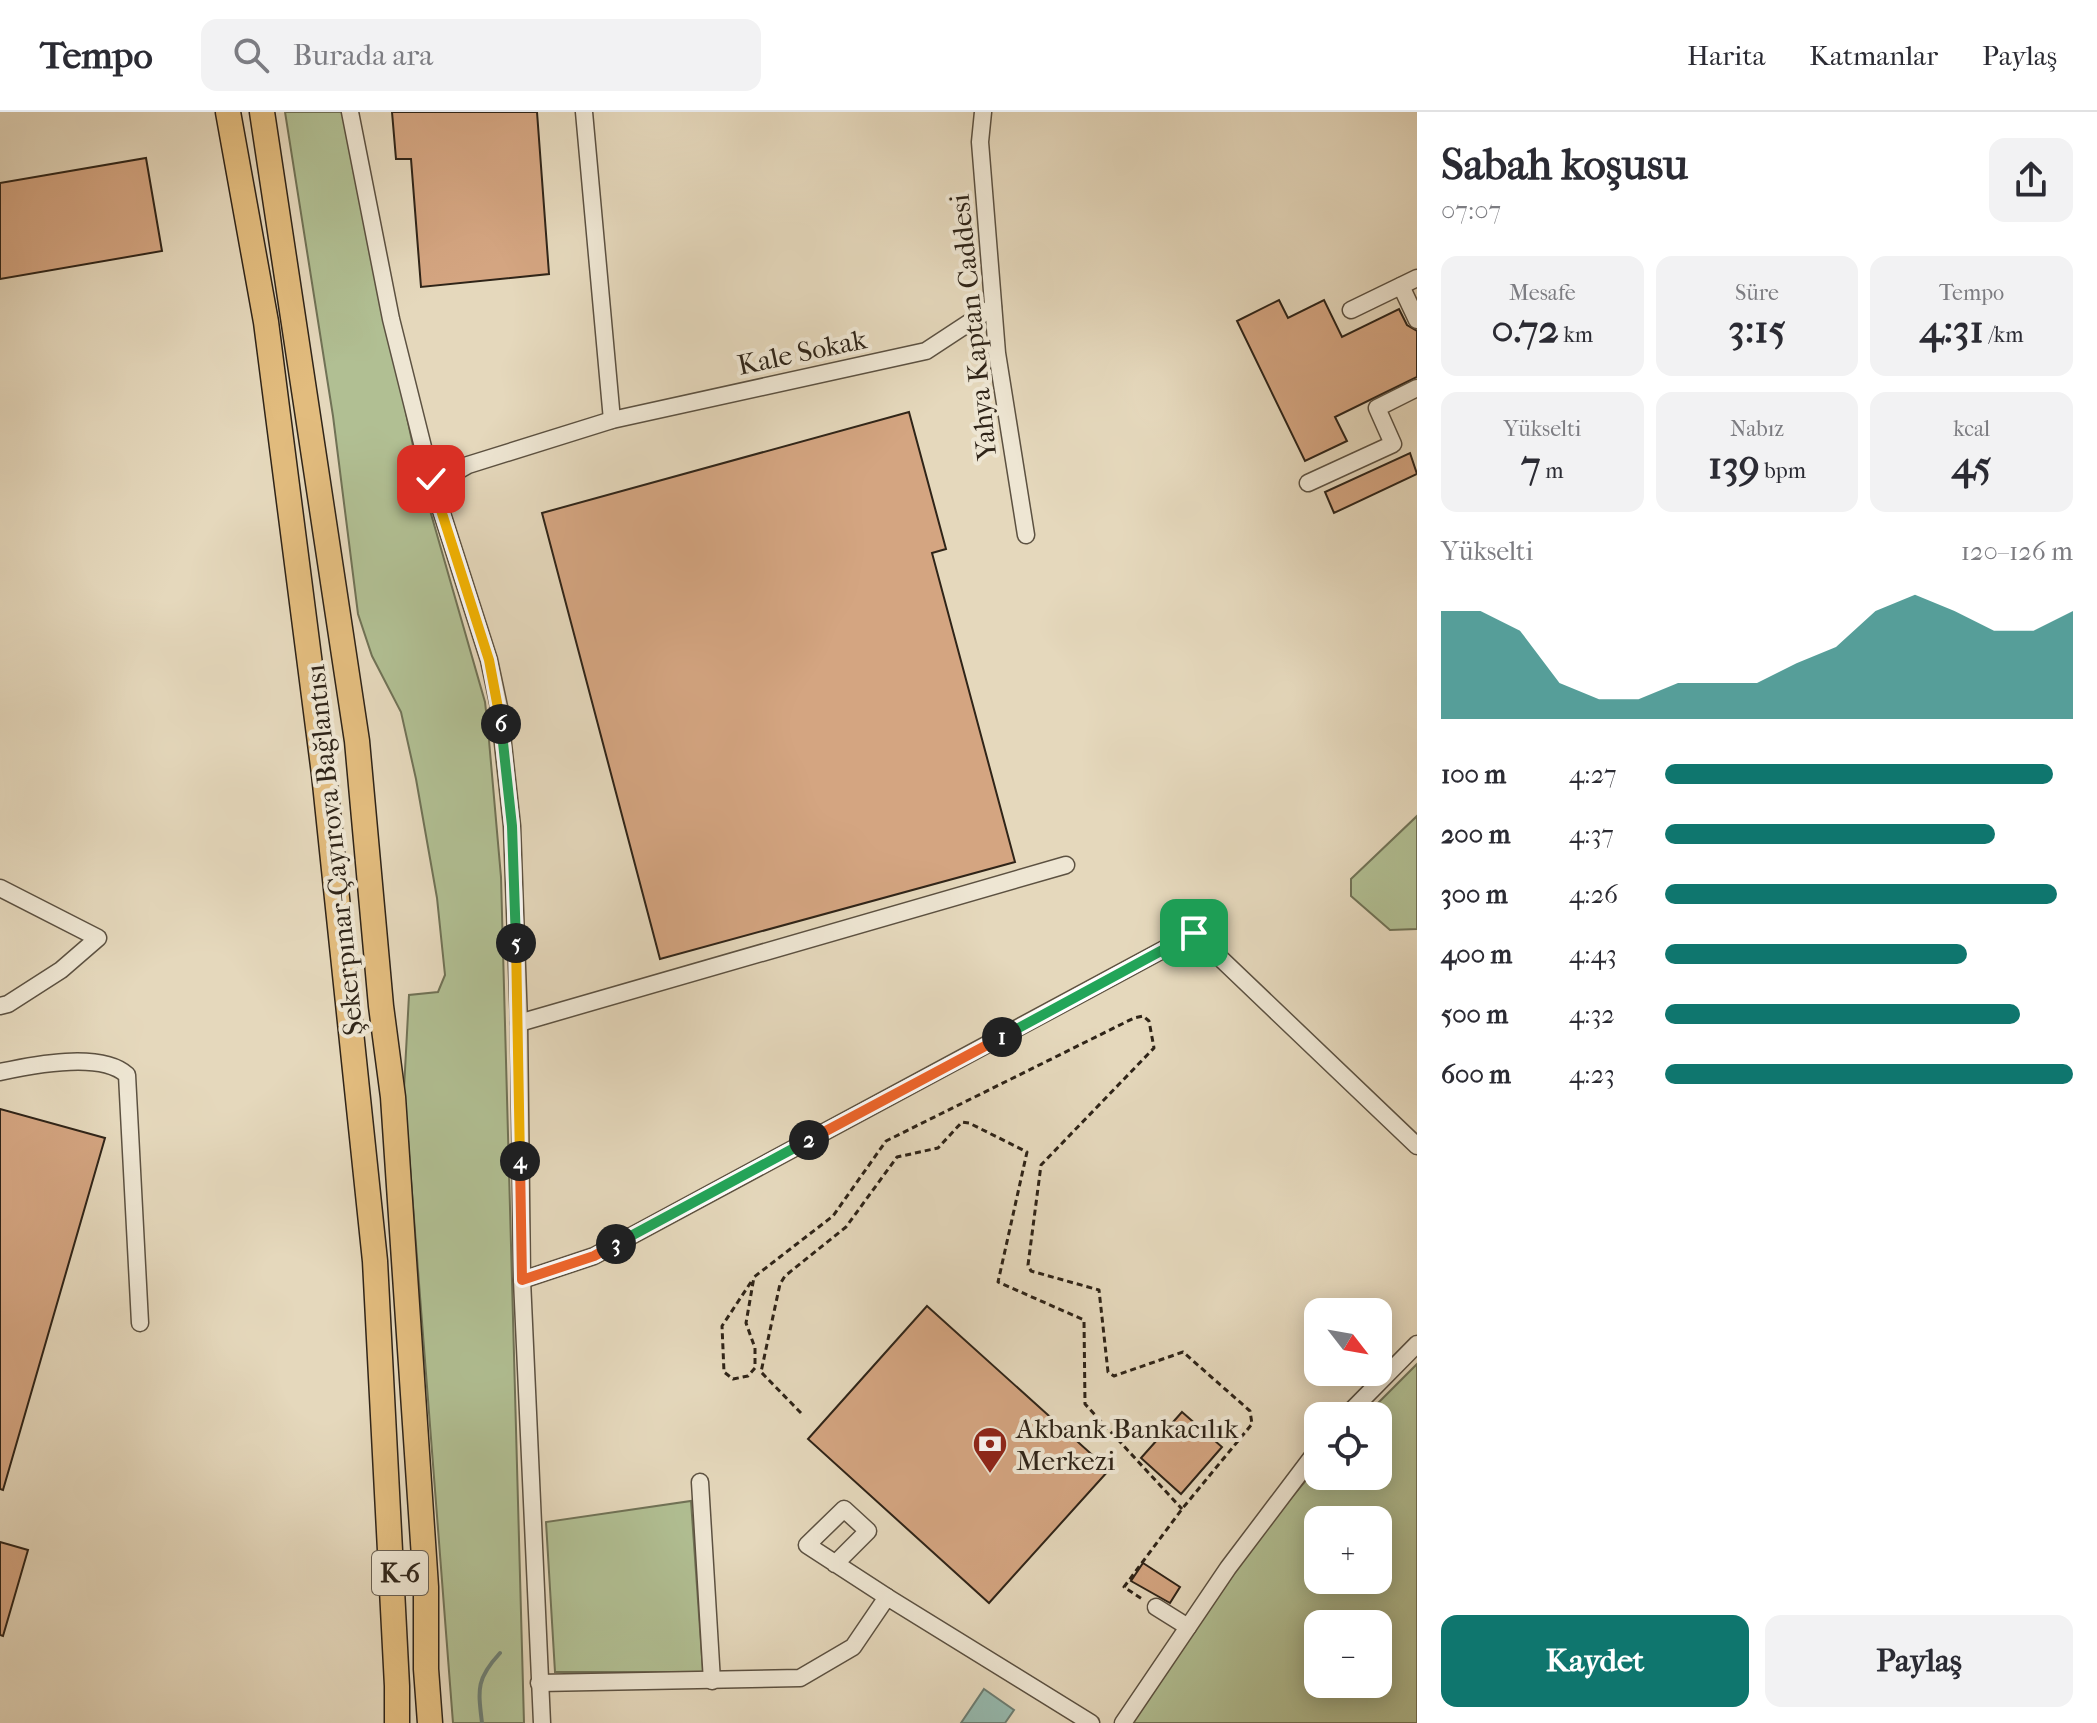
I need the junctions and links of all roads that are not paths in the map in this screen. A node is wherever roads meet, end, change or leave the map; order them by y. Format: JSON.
{"nodes":[{"id":1,"x":262,"y":112,"type":"edge"},
{"id":2,"x":350,"y":112,"type":"edge"},
{"id":3,"x":584,"y":112,"type":"edge"},
{"id":4,"x":983,"y":112,"type":"edge"},
{"id":5,"x":229,"y":117,"type":"edge"},
{"id":6,"x":1417,"y":278,"type":"edge"},
{"id":7,"x":1401,"y":286,"type":"junction"},
{"id":8,"x":993,"y":307,"type":"junction"},
{"id":9,"x":1351,"y":310,"type":"dead end"},
{"id":10,"x":1417,"y":320,"type":"edge"},
{"id":11,"x":1417,"y":388,"type":"edge"},
{"id":12,"x":612,"y":420,"type":"junction"},
{"id":13,"x":431,"y":479,"type":"junction"},
{"id":14,"x":1308,"y":483,"type":"dead end"},
{"id":15,"x":1026,"y":535,"type":"dead end"},
{"id":16,"x":1066,"y":865,"type":"dead end"},
{"id":17,"x":0,"y":888,"type":"edge"},
{"id":18,"x":0,"y":1006,"type":"edge"},
{"id":19,"x":519,"y":1023,"type":"junction"},
{"id":20,"x":0,"y":1072,"type":"edge"},
{"id":21,"x":1417,"y":1146,"type":"edge"},
{"id":22,"x":522,"y":1280,"type":"junction"},
{"id":23,"x":140,"y":1323,"type":"dead end"},
{"id":24,"x":1417,"y":1344,"type":"edge"},
{"id":25,"x":1360,"y":1402,"type":"edge"},
{"id":26,"x":385,"y":1424,"type":"junction"},
{"id":27,"x":1304,"y":1468,"type":"edge"},
{"id":28,"x":700,"y":1482,"type":"dead end"},
{"id":29,"x":835,"y":1564,"type":"dead end"},
{"id":30,"x":426,"y":1587,"type":"junction"},
{"id":31,"x":887,"y":1597,"type":"junction"},
{"id":32,"x":1156,"y":1607,"type":"road end"},
{"id":33,"x":1188,"y":1627,"type":"junction"},
{"id":34,"x":712,"y":1681,"type":"junction"},
{"id":35,"x":539,"y":1683,"type":"junction"},
{"id":36,"x":397,"y":1723,"type":"edge"},
{"id":37,"x":409,"y":1723,"type":"edge"},
{"id":38,"x":430,"y":1723,"type":"edge"},
{"id":39,"x":445,"y":1723,"type":"edge"},
{"id":40,"x":542,"y":1723,"type":"edge"},
{"id":41,"x":1091,"y":1723,"type":"edge"},
{"id":42,"x":1123,"y":1723,"type":"edge"}],
"edges":[{"from":1,"to":30,"type":"highway","name":"Şekerpınar-Çayırova Bağlantısı"},
{"from":2,"to":13,"type":"street"},
{"from":3,"to":12,"type":"street"},
{"from":4,"to":8,"type":"street","name":"Yahya Kaptan Caddesi"},
{"from":5,"to":26,"type":"highway","name":"Şekerpınar-Çayırova Bağlantısı"},
{"from":6,"to":7,"type":"street"},
{"from":7,"to":9,"type":"street"},
{"from":7,"to":10,"type":"street"},
{"from":8,"to":12,"type":"street","name":"Kale Sokak"},
{"from":8,"to":15,"type":"street","name":"Yahya Kaptan Caddesi"},
{"from":11,"to":14,"type":"street"},
{"from":12,"to":13,"type":"street","name":"Kale Sokak"},
{"from":13,"to":19,"type":"street"},
{"from":16,"to":19,"type":"street"},
{"from":17,"to":18,"type":"street"},
{"from":19,"to":22,"type":"street"},
{"from":20,"to":23,"type":"street"},
{"from":21,"to":22,"type":"street"},
{"from":22,"to":35,"type":"street"},
{"from":24,"to":25,"type":"street"},
{"from":26,"to":36,"type":"highway","number":"K-6"},
{"from":26,"to":37,"type":"highway","number":"K-6"},
{"from":27,"to":33,"type":"street"},
{"from":28,"to":34,"type":"street"},
{"from":29,"to":31,"type":"street"},
{"from":30,"to":38,"type":"highway","number":"K-6"},
{"from":30,"to":39,"type":"highway","number":"K-6"},
{"from":31,"to":34,"type":"street"},
{"from":31,"to":41,"type":"street"},
{"from":32,"to":33,"type":"street"},
{"from":33,"to":42,"type":"street"},
{"from":34,"to":35,"type":"street"},
{"from":35,"to":40,"type":"street"}]}
